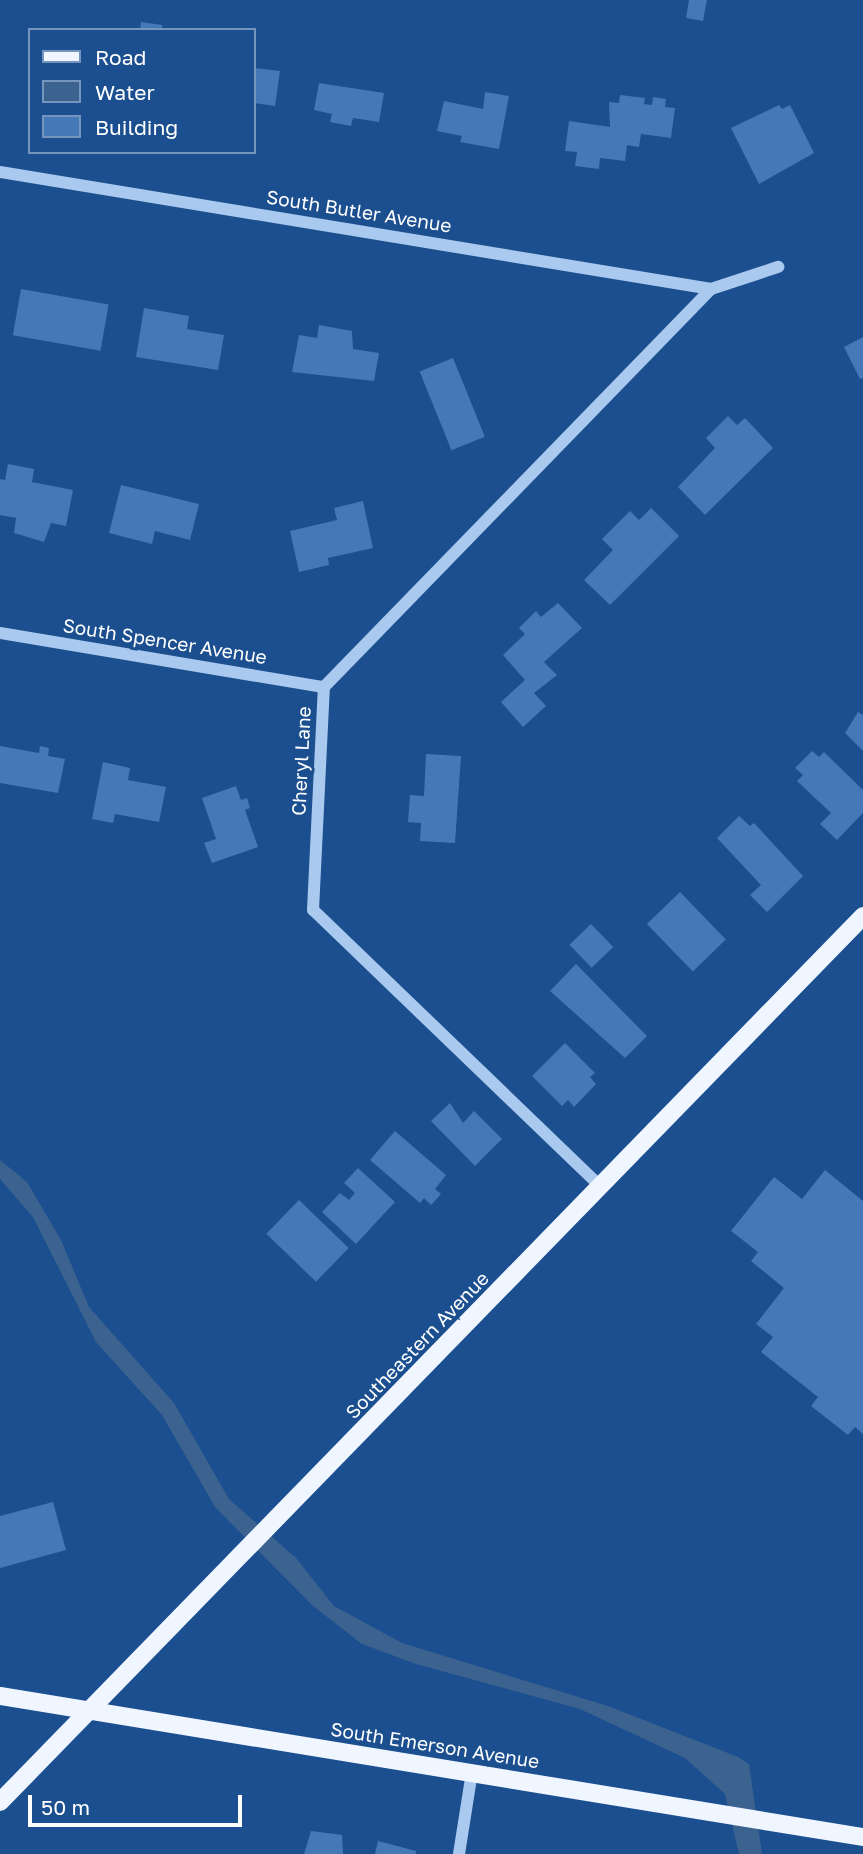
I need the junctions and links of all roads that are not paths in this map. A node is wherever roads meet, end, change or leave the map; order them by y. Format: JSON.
{"nodes":[{"id":1,"x":0,"y":172,"type":"edge"},
{"id":2,"x":778,"y":267,"type":"dead end"},
{"id":3,"x":711,"y":289,"type":"junction"},
{"id":4,"x":0,"y":633,"type":"edge"},
{"id":5,"x":324,"y":687,"type":"junction"},
{"id":6,"x":863,"y":916,"type":"edge"},
{"id":7,"x":600,"y":1186,"type":"junction"},
{"id":8,"x":0,"y":1696,"type":"edge"},
{"id":9,"x":92,"y":1712,"type":"junction"},
{"id":10,"x":472,"y":1772,"type":"junction"},
{"id":11,"x":0,"y":1802,"type":"edge"},
{"id":12,"x":863,"y":1837,"type":"edge"},
{"id":13,"x":459,"y":1854,"type":"edge"}],
"edges":[{"from":1,"to":3,"type":"street","name":"South Butler Avenue"},
{"from":2,"to":3,"type":"street"},
{"from":3,"to":5,"type":"street","name":"Cheryl Lane"},
{"from":4,"to":5,"type":"street","name":"South Spencer Avenue"},
{"from":5,"to":7,"type":"street","name":"Cheryl Lane"},
{"from":6,"to":7,"type":"main road","name":"Southeastern Avenue"},
{"from":7,"to":9,"type":"main road","name":"Southeastern Avenue"},
{"from":8,"to":9,"type":"main road","name":"South Emerson Avenue"},
{"from":9,"to":10,"type":"main road","name":"South Emerson Avenue"},
{"from":9,"to":11,"type":"main road","name":"Southeastern Avenue"},
{"from":10,"to":12,"type":"main road","name":"South Emerson Avenue"},
{"from":10,"to":13,"type":"street"}]}
